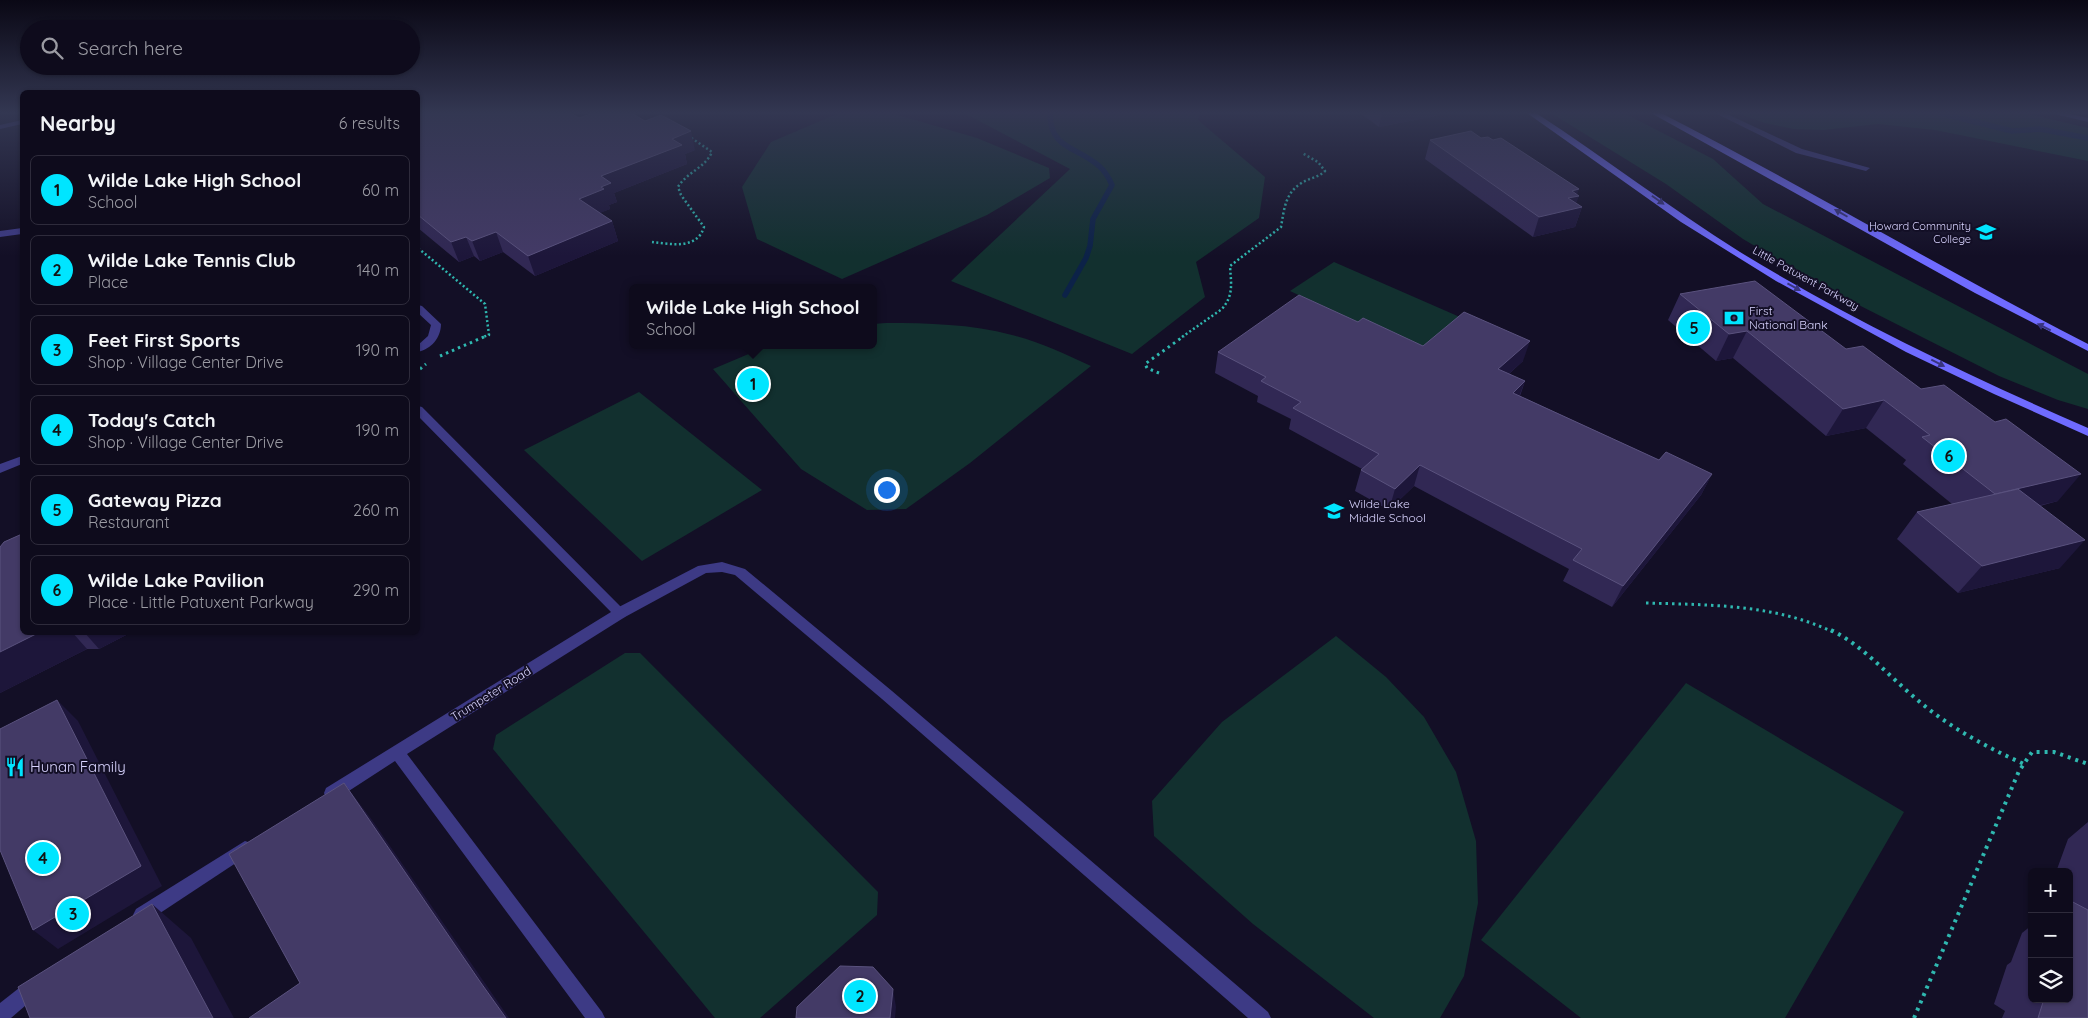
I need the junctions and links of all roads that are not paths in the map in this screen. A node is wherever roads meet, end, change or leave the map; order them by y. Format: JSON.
{"nodes":[{"id":1,"x":1601,"y":161,"type":"edge"},
{"id":2,"x":1745,"y":161,"type":"edge"},
{"id":3,"x":1836,"y":161,"type":"edge"},
{"id":4,"x":1866,"y":168,"type":"dead end"},
{"id":5,"x":20,"y":232,"type":"edge"},
{"id":6,"x":0,"y":234,"type":"edge"},
{"id":7,"x":420,"y":310,"type":"edge"},
{"id":8,"x":420,"y":347,"type":"edge"},
{"id":9,"x":2088,"y":348,"type":"edge"},
{"id":10,"x":420,"y":412,"type":"edge"},
{"id":11,"x":2088,"y":432,"type":"edge"},
{"id":12,"x":20,"y":461,"type":"edge"},
{"id":13,"x":0,"y":469,"type":"edge"},
{"id":14,"x":620,"y":613,"type":"junction"},
{"id":15,"x":398,"y":753,"type":"junction"},
{"id":16,"x":318,"y":802,"type":"edge"},
{"id":17,"x":255,"y":841,"type":"edge"},
{"id":18,"x":127,"y":925,"type":"edge"},
{"id":19,"x":45,"y":979,"type":"edge"},
{"id":20,"x":0,"y":1015,"type":"edge"},
{"id":21,"x":596,"y":1018,"type":"edge"},
{"id":22,"x":1262,"y":1018,"type":"edge"}],
"edges":[{"from":1,"to":11,"type":"main road","name":"Little Patuxent Parkway","one_way":true},
{"from":9,"to":2,"type":"main road","one_way":true},
{"from":3,"to":4,"type":"street"},
{"from":5,"to":6,"type":"street"},
{"from":7,"to":8,"type":"street"},
{"from":10,"to":14,"type":"street"},
{"from":12,"to":13,"type":"street"},
{"from":14,"to":15,"type":"street","name":"Trumpeter Road"},
{"from":14,"to":22,"type":"street","name":"Trumpeter Road"},
{"from":15,"to":16,"type":"street","name":"Trumpeter Road"},
{"from":15,"to":21,"type":"street"},
{"from":17,"to":18,"type":"street"},
{"from":19,"to":20,"type":"street"}]}
